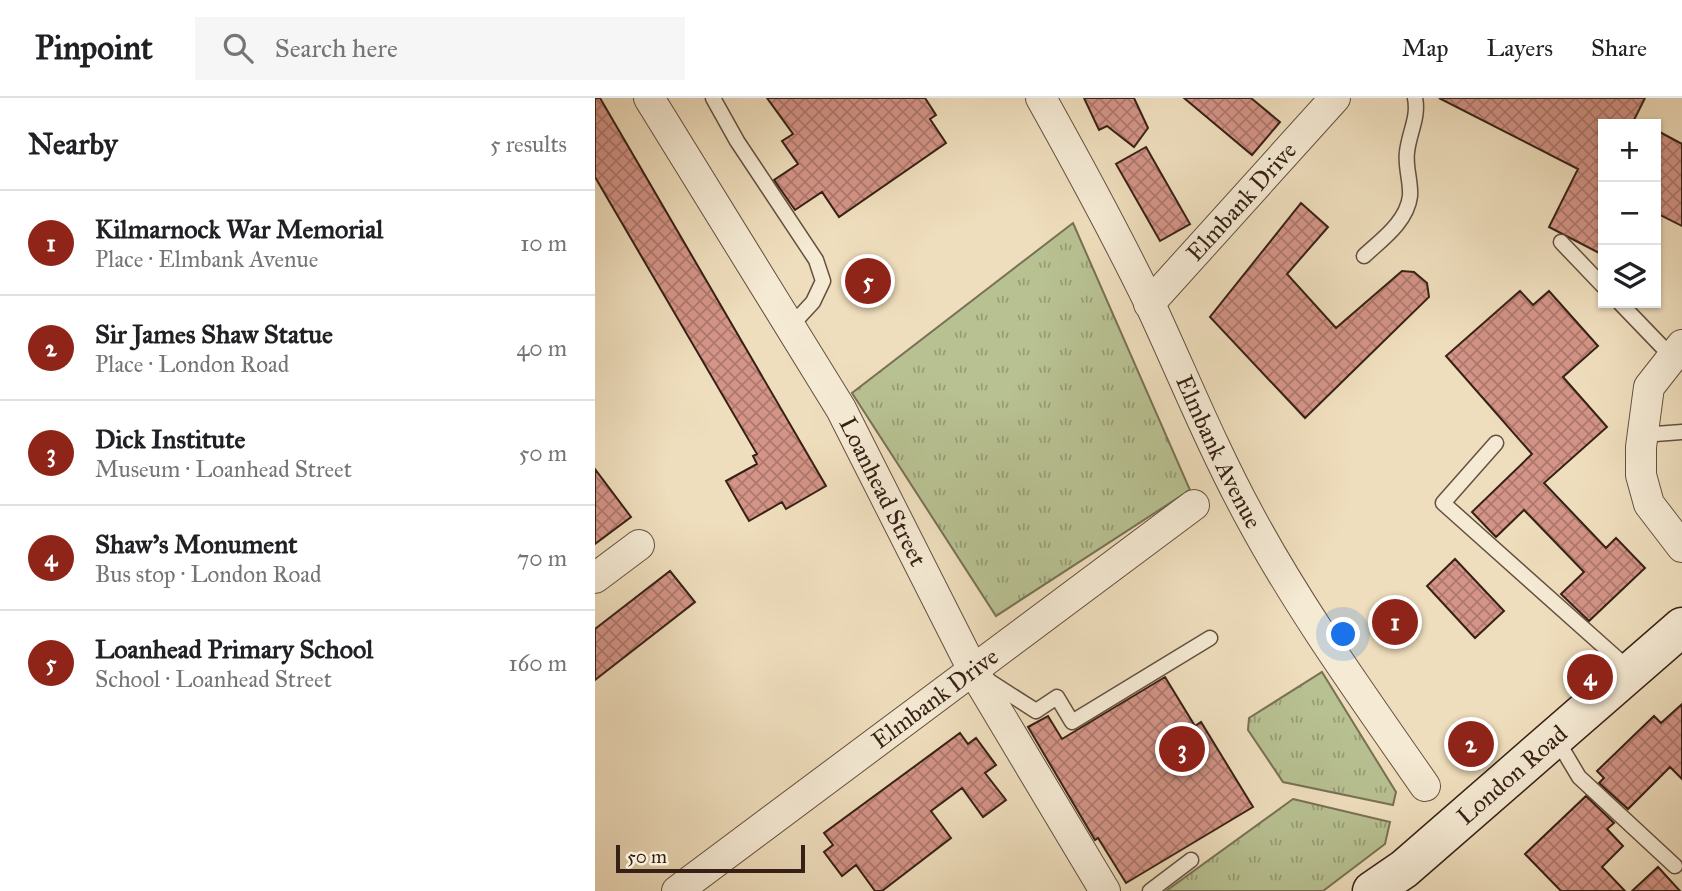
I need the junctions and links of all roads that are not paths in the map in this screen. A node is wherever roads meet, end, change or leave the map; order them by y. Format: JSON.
{"nodes":[{"id":1,"x":649,"y":98,"type":"edge"},
{"id":2,"x":713,"y":98,"type":"edge"},
{"id":3,"x":1041,"y":98,"type":"edge"},
{"id":4,"x":1415,"y":98,"type":"edge"},
{"id":5,"x":1332,"y":99,"type":"edge"},
{"id":6,"x":1561,"y":242,"type":"dead end"},
{"id":7,"x":1364,"y":256,"type":"dead end"},
{"id":8,"x":1598,"y":281,"type":"edge"},
{"id":9,"x":1149,"y":304,"type":"junction"},
{"id":10,"x":1626,"y":308,"type":"edge"},
{"id":11,"x":790,"y":327,"type":"junction"},
{"id":12,"x":1677,"y":350,"type":"edge"},
{"id":13,"x":1682,"y":432,"type":"edge"},
{"id":14,"x":1642,"y":435,"type":"junction"},
{"id":15,"x":1496,"y":443,"type":"dead end"},
{"id":16,"x":1194,"y":505,"type":"dead end"},
{"id":17,"x":639,"y":545,"type":"dead end"},
{"id":18,"x":1682,"y":547,"type":"edge"},
{"id":19,"x":595,"y":578,"type":"edge"},
{"id":20,"x":1682,"y":627,"type":"edge"},
{"id":21,"x":1210,"y":638,"type":"dead end"},
{"id":22,"x":1630,"y":670,"type":"junction"},
{"id":23,"x":974,"y":672,"type":"junction"},
{"id":24,"x":1555,"y":737,"type":"junction"},
{"id":25,"x":1425,"y":786,"type":"dead end"},
{"id":26,"x":1191,"y":860,"type":"dead end"},
{"id":27,"x":1675,"y":866,"type":"dead end"},
{"id":28,"x":677,"y":891,"type":"edge"},
{"id":29,"x":1105,"y":891,"type":"edge"},
{"id":30,"x":1150,"y":891,"type":"edge"},
{"id":31,"x":1372,"y":891,"type":"edge"}],
"edges":[{"from":1,"to":11,"type":"street","name":"Loanhead Street"},
{"from":2,"to":11,"type":"lane"},
{"from":3,"to":9,"type":"street","name":"Elmbank Avenue"},
{"from":4,"to":7,"type":"lane"},
{"from":5,"to":9,"type":"street","name":"Elmbank Drive"},
{"from":6,"to":8,"type":"lane"},
{"from":9,"to":25,"type":"street","name":"Elmbank Avenue"},
{"from":10,"to":12,"type":"lane"},
{"from":11,"to":23,"type":"street","name":"Loanhead Street"},
{"from":12,"to":14,"type":"street"},
{"from":13,"to":14,"type":"lane"},
{"from":14,"to":18,"type":"street"},
{"from":15,"to":22,"type":"lane"},
{"from":16,"to":23,"type":"street","name":"Elmbank Drive"},
{"from":17,"to":19,"type":"street"},
{"from":20,"to":22,"type":"main road","name":"London Road"},
{"from":21,"to":23,"type":"lane"},
{"from":22,"to":24,"type":"main road","name":"London Road"},
{"from":23,"to":28,"type":"street","name":"Elmbank Drive"},
{"from":23,"to":29,"type":"street","name":"Loanhead Street"},
{"from":24,"to":27,"type":"lane"},
{"from":24,"to":31,"type":"main road","name":"London Road"},
{"from":26,"to":30,"type":"lane"}]}
